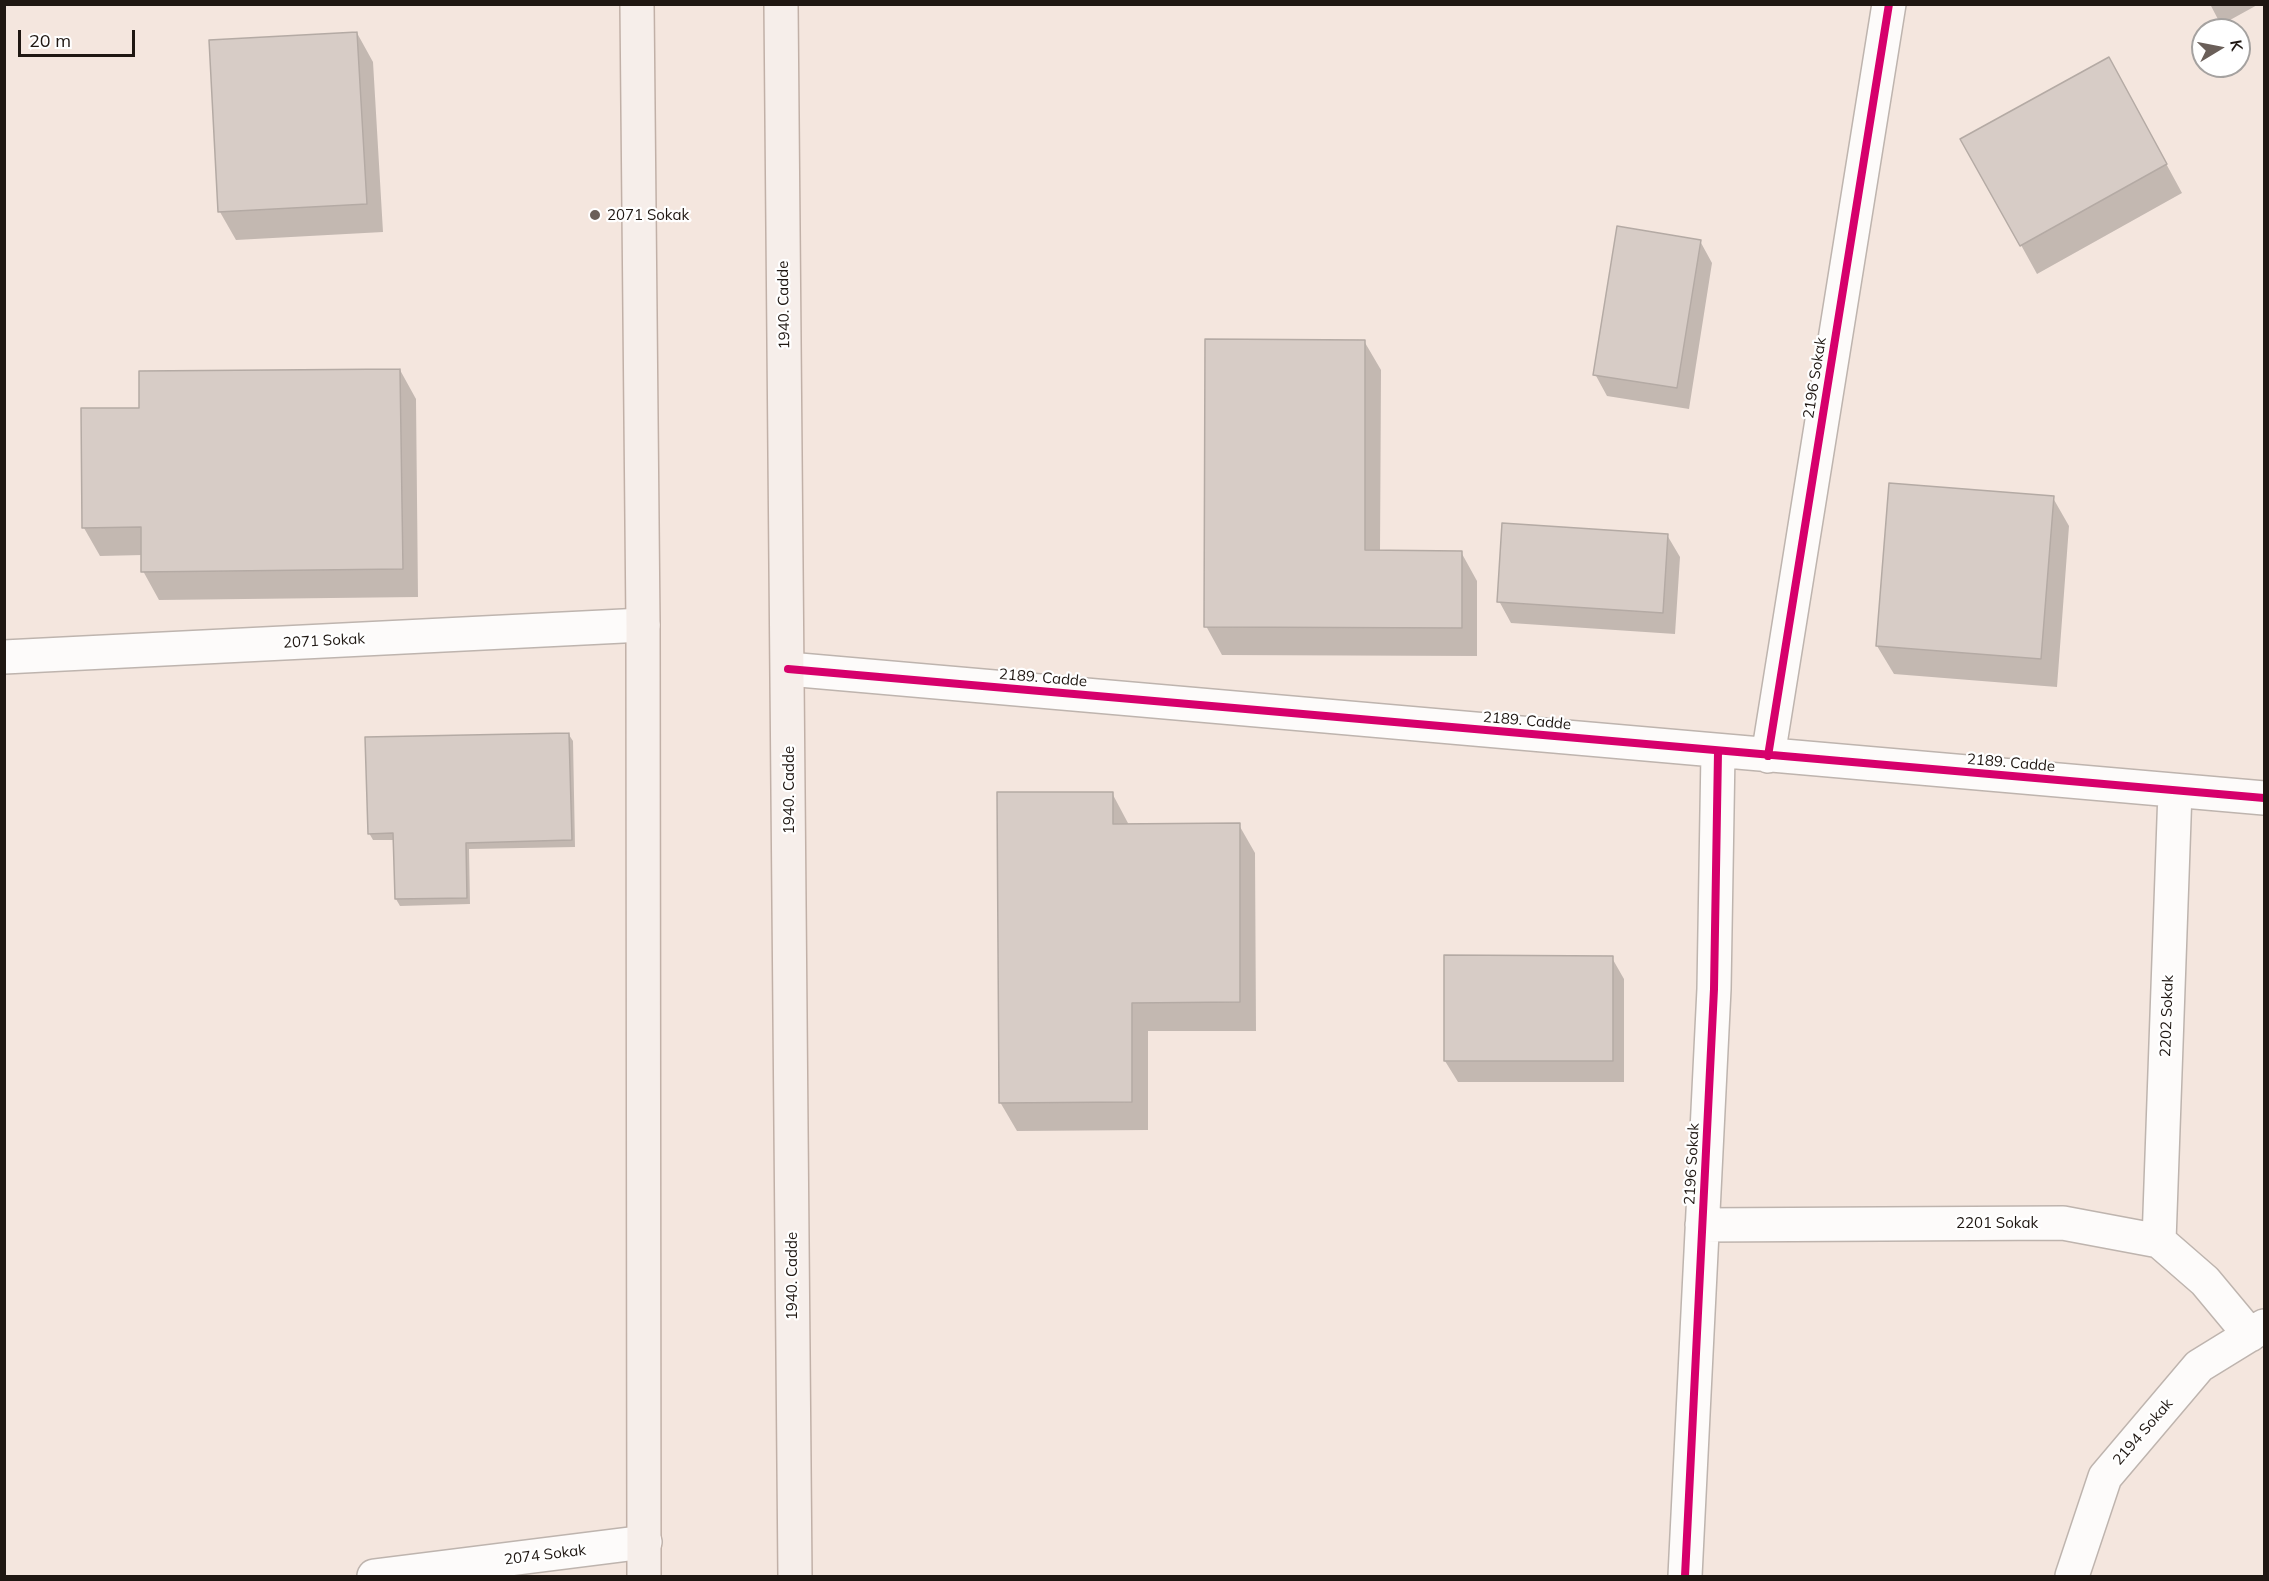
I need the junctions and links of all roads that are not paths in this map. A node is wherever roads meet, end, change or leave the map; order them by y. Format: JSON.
{"nodes":[{"id":1,"x":637,"y":4,"type":"edge"},
{"id":2,"x":781,"y":4,"type":"edge"},
{"id":3,"x":1889,"y":4,"type":"edge"},
{"id":4,"x":643,"y":625,"type":"junction"},
{"id":5,"x":4,"y":657,"type":"edge"},
{"id":6,"x":788,"y":669,"type":"junction"},
{"id":7,"x":1718,"y":752,"type":"junction"},
{"id":8,"x":1768,"y":756,"type":"junction"},
{"id":9,"x":2175,"y":791,"type":"junction"},
{"id":10,"x":2265,"y":798,"type":"edge"},
{"id":11,"x":1702,"y":1225,"type":"junction"},
{"id":12,"x":2159,"y":1241,"type":"junction"},
{"id":13,"x":2258,"y":1330,"type":"edge"},
{"id":14,"x":645,"y":1542,"type":"junction"},
{"id":15,"x":374,"y":1576,"type":"edge"},
{"id":16,"x":644,"y":1576,"type":"edge"},
{"id":17,"x":795,"y":1576,"type":"edge"},
{"id":18,"x":1685,"y":1576,"type":"edge"},
{"id":19,"x":2072,"y":1576,"type":"edge"}],
"edges":[{"from":1,"to":4,"type":"main road"},
{"from":2,"to":6,"type":"main road","name":"1940. Cadde"},
{"from":3,"to":8,"type":"street","name":"2196 Sokak"},
{"from":4,"to":5,"type":"street","name":"2071 Sokak"},
{"from":4,"to":14,"type":"main road"},
{"from":6,"to":7,"type":"street","name":"2189. Cadde"},
{"from":6,"to":17,"type":"main road","name":"1940. Cadde"},
{"from":7,"to":8,"type":"street","name":"2189. Cadde"},
{"from":7,"to":11,"type":"street","name":"2196 Sokak"},
{"from":8,"to":9,"type":"street","name":"2189. Cadde"},
{"from":9,"to":10,"type":"street","name":"2189. Cadde"},
{"from":9,"to":12,"type":"street","name":"2202 Sokak"},
{"from":11,"to":12,"type":"street","name":"2201 Sokak"},
{"from":11,"to":18,"type":"street","name":"2196 Sokak"},
{"from":12,"to":13,"type":"street"},
{"from":13,"to":19,"type":"street","name":"2194 Sokak"},
{"from":14,"to":15,"type":"street","name":"2074 Sokak"},
{"from":14,"to":16,"type":"main road"}]}
